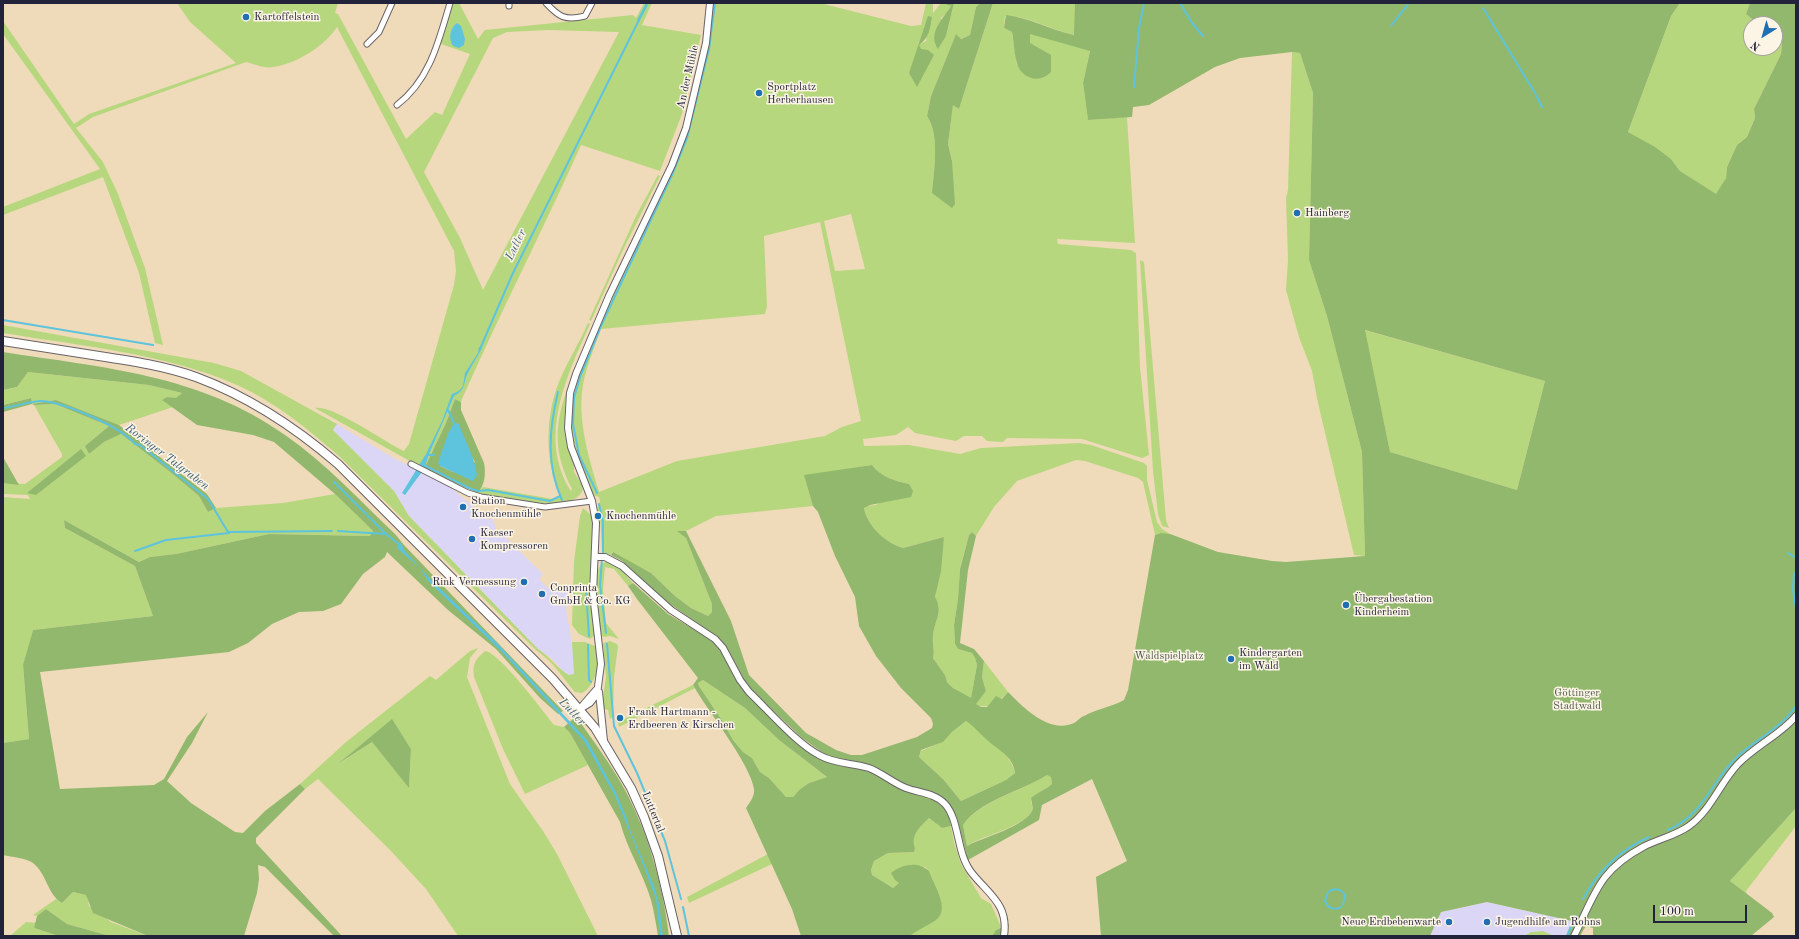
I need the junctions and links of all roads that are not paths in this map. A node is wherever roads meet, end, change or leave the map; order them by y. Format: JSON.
{"nodes":[{"id":1,"x":392,"y":3,"type":"edge"},
{"id":2,"x":450,"y":3,"type":"edge"},
{"id":3,"x":546,"y":3,"type":"edge"},
{"id":4,"x":592,"y":3,"type":"edge"},
{"id":5,"x":710,"y":3,"type":"edge"},
{"id":6,"x":367,"y":44,"type":"dead end"},
{"id":7,"x":397,"y":105,"type":"dead end"},
{"id":8,"x":3,"y":341,"type":"edge"},
{"id":9,"x":413,"y":465,"type":"dead end"},
{"id":10,"x":592,"y":501,"type":"junction"},
{"id":11,"x":595,"y":557,"type":"junction"},
{"id":12,"x":599,"y":688,"type":"junction"},
{"id":13,"x":580,"y":709,"type":"junction"},
{"id":14,"x":1796,"y":716,"type":"edge"},
{"id":15,"x":604,"y":742,"type":"junction"},
{"id":16,"x":677,"y":936,"type":"edge"},
{"id":17,"x":1004,"y":936,"type":"edge"},
{"id":18,"x":1574,"y":936,"type":"edge"}],
"edges":[{"from":1,"to":6,"type":"street"},
{"from":2,"to":7,"type":"street"},
{"from":3,"to":4,"type":"street"},
{"from":5,"to":10,"type":"street","name":"An der Mühle"},
{"from":8,"to":13,"type":"main road","name":"Luttertal"},
{"from":9,"to":10,"type":"street"},
{"from":10,"to":11,"type":"street"},
{"from":11,"to":12,"type":"street"},
{"from":11,"to":17,"type":"street"},
{"from":12,"to":13,"type":"street"},
{"from":12,"to":15,"type":"street"},
{"from":13,"to":15,"type":"main road","name":"Luttertal"},
{"from":14,"to":18,"type":"street"},
{"from":15,"to":16,"type":"main road","name":"Luttertal"}]}
